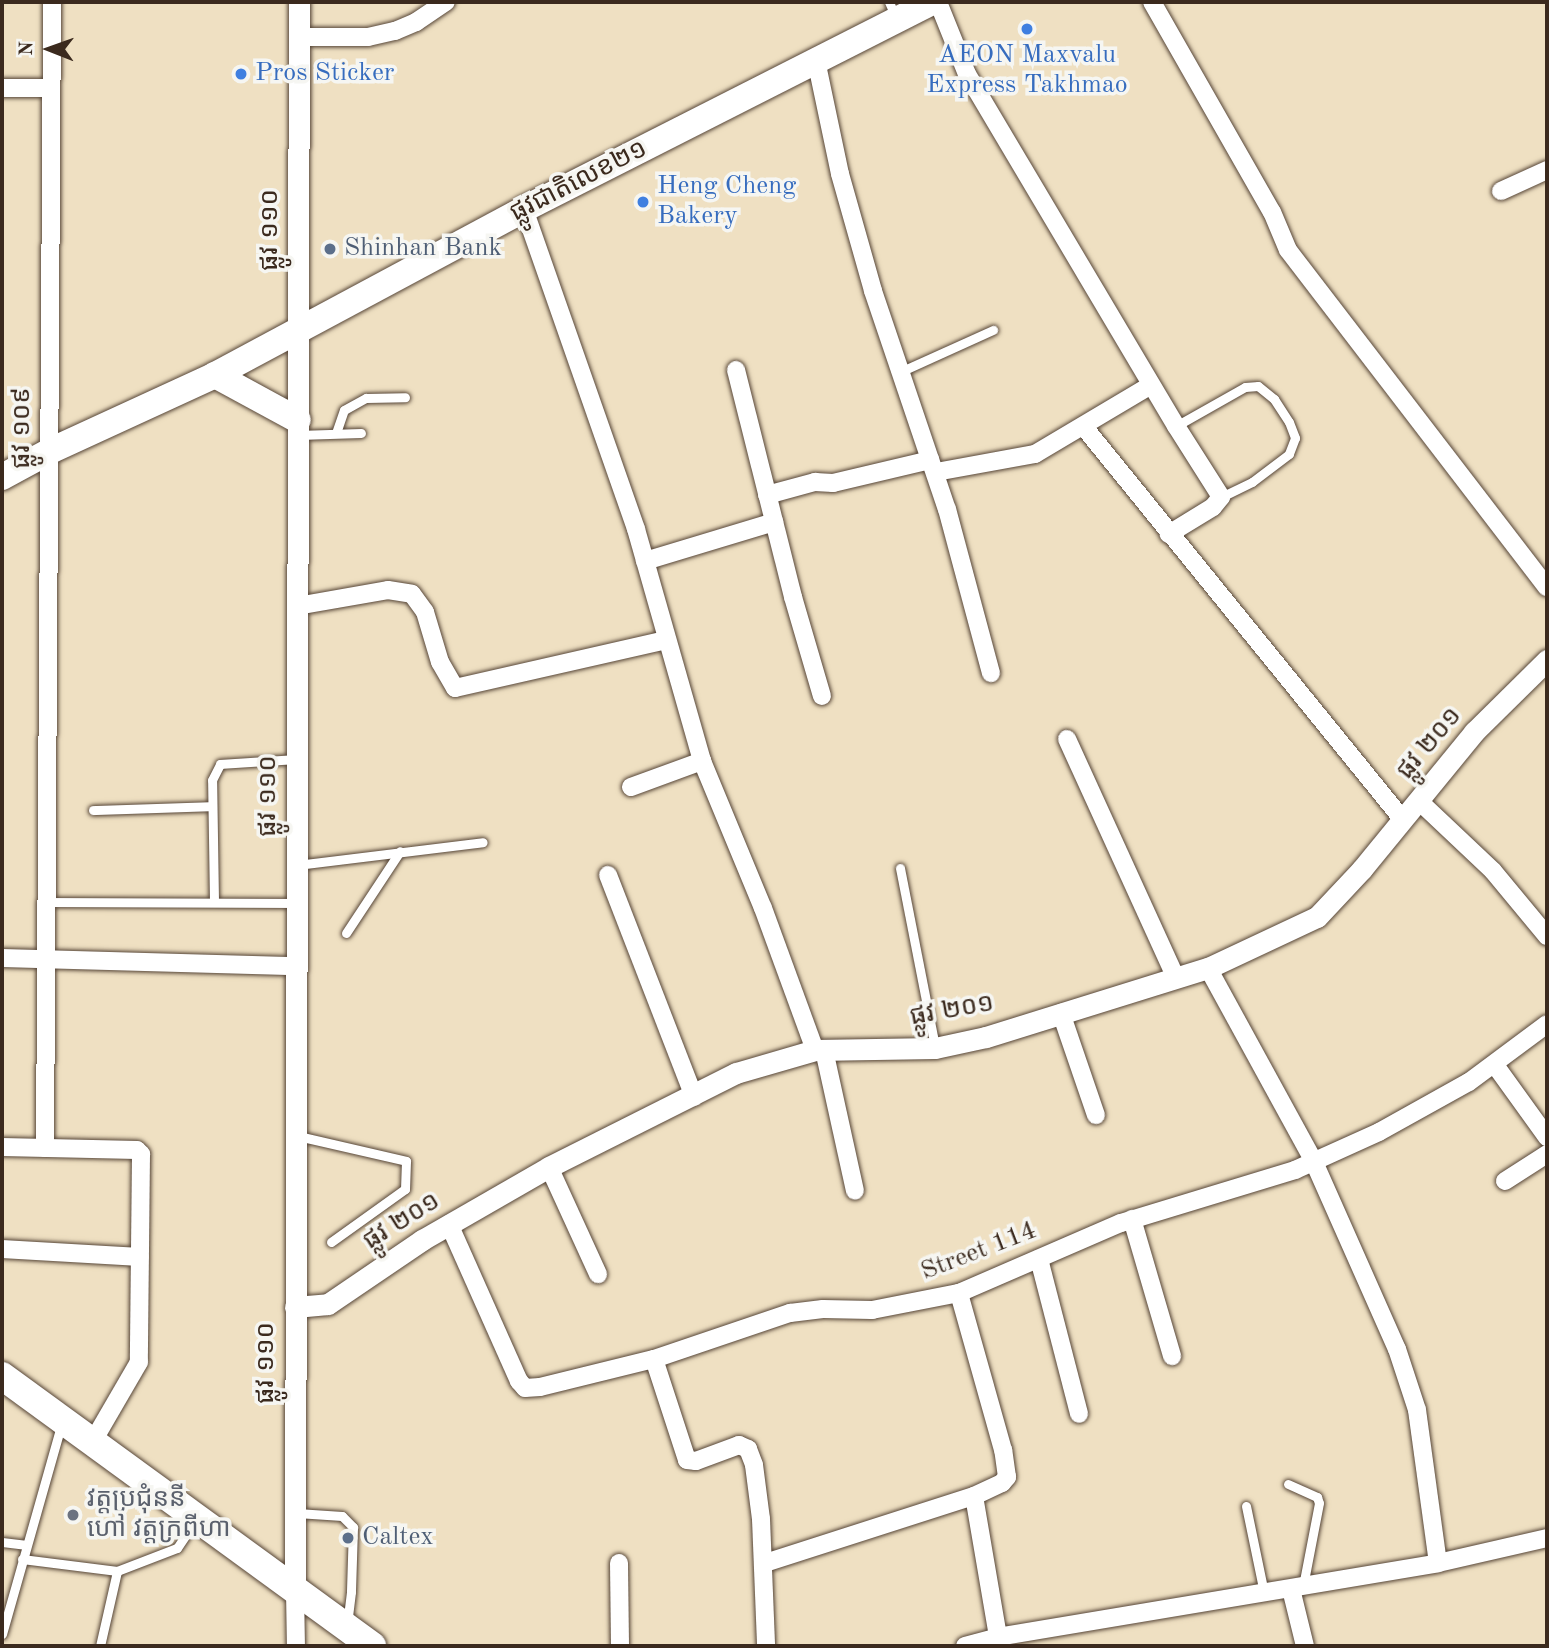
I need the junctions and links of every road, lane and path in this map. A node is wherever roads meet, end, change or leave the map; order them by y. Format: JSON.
{"nodes":[{"id":1,"x":52,"y":2,"type":"edge"},
{"id":2,"x":299,"y":2,"type":"edge"},
{"id":3,"x":446,"y":2,"type":"edge"},
{"id":4,"x":932,"y":2,"type":"edge"},
{"id":5,"x":938,"y":2,"type":"edge"},
{"id":6,"x":1152,"y":2,"type":"edge"},
{"id":7,"x":893,"y":10,"type":"edge"},
{"id":8,"x":299,"y":37,"type":"junction"},
{"id":9,"x":816,"y":60,"type":"junction"},
{"id":10,"x":2,"y":88,"type":"edge"},
{"id":11,"x":51,"y":89,"type":"junction"},
{"id":12,"x":1547,"y":170,"type":"edge"},
{"id":13,"x":1501,"y":191,"type":"dead end"},
{"id":14,"x":524,"y":209,"type":"junction"},
{"id":15,"x":993,"y":330,"type":"dead end"},
{"id":16,"x":299,"y":332,"type":"junction"},
{"id":17,"x":736,"y":370,"type":"dead end"},
{"id":18,"x":902,"y":371,"type":"junction"},
{"id":19,"x":215,"y":375,"type":"junction"},
{"id":20,"x":1151,"y":385,"type":"junction"},
{"id":21,"x":405,"y":397,"type":"dead end"},
{"id":22,"x":1175,"y":426,"type":"junction"},
{"id":23,"x":298,"y":427,"type":"junction"},
{"id":24,"x":1084,"y":427,"type":"junction"},
{"id":25,"x":336,"y":433,"type":"junction"},
{"id":26,"x":361,"y":433,"type":"dead end"},
{"id":27,"x":50,"y":451,"type":"junction"},
{"id":28,"x":933,"y":466,"type":"junction"},
{"id":29,"x":2,"y":477,"type":"edge"},
{"id":30,"x":767,"y":495,"type":"junction"},
{"id":31,"x":1221,"y":497,"type":"junction"},
{"id":32,"x":774,"y":522,"type":"junction"},
{"id":33,"x":1169,"y":534,"type":"junction"},
{"id":34,"x":645,"y":561,"type":"junction"},
{"id":35,"x":1547,"y":587,"type":"edge"},
{"id":36,"x":298,"y":606,"type":"junction"},
{"id":37,"x":666,"y":640,"type":"junction"},
{"id":38,"x":1547,"y":660,"type":"edge"},
{"id":39,"x":991,"y":673,"type":"dead end"},
{"id":40,"x":822,"y":696,"type":"dead end"},
{"id":41,"x":1067,"y":740,"type":"dead end"},
{"id":42,"x":297,"y":759,"type":"junction"},
{"id":43,"x":702,"y":761,"type":"junction"},
{"id":44,"x":631,"y":787,"type":"dead end"},
{"id":45,"x":1419,"y":801,"type":"junction"},
{"id":46,"x":212,"y":806,"type":"junction"},
{"id":47,"x":93,"y":810,"type":"dead end"},
{"id":48,"x":1403,"y":820,"type":"junction"},
{"id":49,"x":482,"y":842,"type":"dead end"},
{"id":50,"x":400,"y":851,"type":"junction"},
{"id":51,"x":297,"y":865,"type":"junction"},
{"id":52,"x":900,"y":867,"type":"dead end"},
{"id":53,"x":608,"y":875,"type":"dead end"},
{"id":54,"x":214,"y":901,"type":"junction"},
{"id":55,"x":47,"y":902,"type":"junction"},
{"id":56,"x":297,"y":903,"type":"junction"},
{"id":57,"x":1545,"y":928,"type":"edge"},
{"id":58,"x":346,"y":933,"type":"dead end"},
{"id":59,"x":2,"y":958,"type":"edge"},
{"id":60,"x":46,"y":960,"type":"junction"},
{"id":61,"x":296,"y":966,"type":"junction"},
{"id":62,"x":1208,"y":968,"type":"junction"},
{"id":63,"x":1175,"y":976,"type":"junction"},
{"id":64,"x":1061,"y":1013,"type":"junction"},
{"id":65,"x":1547,"y":1024,"type":"edge"},
{"id":66,"x":935,"y":1048,"type":"junction"},
{"id":67,"x":819,"y":1050,"type":"junction"},
{"id":68,"x":1495,"y":1065,"type":"junction"},
{"id":69,"x":694,"y":1097,"type":"junction"},
{"id":70,"x":1096,"y":1115,"type":"dead end"},
{"id":71,"x":296,"y":1136,"type":"junction"},
{"id":72,"x":1547,"y":1137,"type":"edge"},
{"id":73,"x":2,"y":1147,"type":"edge"},
{"id":74,"x":45,"y":1148,"type":"junction"},
{"id":75,"x":1547,"y":1154,"type":"edge"},
{"id":76,"x":1314,"y":1162,"type":"junction"},
{"id":77,"x":550,"y":1167,"type":"junction"},
{"id":78,"x":1505,"y":1181,"type":"dead end"},
{"id":79,"x":855,"y":1191,"type":"dead end"},
{"id":80,"x":1132,"y":1219,"type":"junction"},
{"id":81,"x":449,"y":1224,"type":"junction"},
{"id":82,"x":331,"y":1242,"type":"dead end"},
{"id":83,"x":2,"y":1249,"type":"edge"},
{"id":84,"x":140,"y":1257,"type":"junction"},
{"id":85,"x":1039,"y":1259,"type":"junction"},
{"id":86,"x":598,"y":1274,"type":"dead end"},
{"id":87,"x":959,"y":1293,"type":"junction"},
{"id":88,"x":295,"y":1307,"type":"junction"},
{"id":89,"x":1172,"y":1356,"type":"dead end"},
{"id":90,"x":654,"y":1359,"type":"junction"},
{"id":91,"x":2,"y":1376,"type":"edge"},
{"id":92,"x":1079,"y":1414,"type":"dead end"},
{"id":93,"x":63,"y":1421,"type":"junction"},
{"id":94,"x":92,"y":1443,"type":"junction"},
{"id":95,"x":1289,"y":1484,"type":"dead end"},
{"id":96,"x":974,"y":1496,"type":"junction"},
{"id":97,"x":1246,"y":1506,"type":"dead end"},
{"id":98,"x":295,"y":1512,"type":"junction"},
{"id":99,"x":197,"y":1519,"type":"junction"},
{"id":100,"x":1547,"y":1538,"type":"edge"},
{"id":101,"x":2,"y":1542,"type":"edge"},
{"id":102,"x":25,"y":1545,"type":"junction"},
{"id":103,"x":22,"y":1559,"type":"junction"},
{"id":104,"x":619,"y":1563,"type":"dead end"},
{"id":105,"x":765,"y":1563,"type":"junction"},
{"id":106,"x":1438,"y":1563,"type":"junction"},
{"id":107,"x":117,"y":1571,"type":"junction"},
{"id":108,"x":1297,"y":1588,"type":"junction"},
{"id":109,"x":295,"y":1591,"type":"junction"},
{"id":110,"x":1264,"y":1593,"type":"junction"},
{"id":111,"x":346,"y":1628,"type":"junction"},
{"id":112,"x":2,"y":1634,"type":"edge"},
{"id":113,"x":1006,"y":1640,"type":"edge"},
{"id":114,"x":100,"y":1646,"type":"edge"},
{"id":115,"x":296,"y":1646,"type":"edge"},
{"id":116,"x":372,"y":1646,"type":"edge"},
{"id":117,"x":620,"y":1646,"type":"edge"},
{"id":118,"x":766,"y":1646,"type":"edge"},
{"id":119,"x":965,"y":1646,"type":"edge"},
{"id":120,"x":1304,"y":1646,"type":"edge"}],
"edges":[{"from":1,"to":11,"type":"street","name":"ផ្លូវ ១០៩"},
{"from":2,"to":8,"type":"street","name":"ផ្លូវ ១១០"},
{"from":3,"to":8,"type":"street"},
{"from":4,"to":7,"type":"main road","name":"ផ្លូវជាតិលេខ២១"},
{"from":5,"to":20,"type":"street"},
{"from":6,"to":35,"type":"street"},
{"from":7,"to":9,"type":"main road","name":"ផ្លូវជាតិលេខ២១"},
{"from":8,"to":16,"type":"street","name":"ផ្លូវ ១១០"},
{"from":9,"to":14,"type":"main road","name":"ផ្លូវជាតិលេខ២១"},
{"from":9,"to":18,"type":"street"},
{"from":10,"to":11,"type":"street"},
{"from":11,"to":27,"type":"street","name":"ផ្លូវ ១០៩"},
{"from":12,"to":13,"type":"street"},
{"from":14,"to":16,"type":"main road","name":"ផ្លូវជាតិលេខ២១"},
{"from":14,"to":34,"type":"street"},
{"from":15,"to":18,"type":"lane"},
{"from":16,"to":19,"type":"main road","name":"ផ្លូវជាតិលេខ២១"},
{"from":16,"to":23,"type":"street","name":"ផ្លូវ ១១០"},
{"from":17,"to":30,"type":"street"},
{"from":18,"to":28,"type":"street"},
{"from":19,"to":23,"type":"main road"},
{"from":19,"to":27,"type":"main road","name":"ផ្លូវជាតិលេខ២១"},
{"from":20,"to":22,"type":"street"},
{"from":20,"to":24,"type":"street"},
{"from":21,"to":25,"type":"lane"},
{"from":22,"to":31,"type":"street"},
{"from":22,"to":31,"type":"lane"},
{"from":23,"to":25,"type":"lane"},
{"from":23,"to":36,"type":"street","name":"ផ្លូវ ១១០"},
{"from":24,"to":28,"type":"street"},
{"from":24,"to":33,"type":"street"},
{"from":25,"to":26,"type":"lane"},
{"from":27,"to":29,"type":"main road","name":"ផ្លូវជាតិលេខ២១"},
{"from":27,"to":55,"type":"street","name":"ផ្លូវ ១០៩"},
{"from":28,"to":30,"type":"street"},
{"from":28,"to":39,"type":"street"},
{"from":30,"to":32,"type":"street"},
{"from":31,"to":33,"type":"street"},
{"from":32,"to":34,"type":"street"},
{"from":32,"to":40,"type":"street"},
{"from":33,"to":48,"type":"street"},
{"from":34,"to":37,"type":"street"},
{"from":36,"to":37,"type":"street"},
{"from":36,"to":42,"type":"street","name":"ផ្លូវ ១១០"},
{"from":37,"to":43,"type":"street"},
{"from":38,"to":45,"type":"street","name":"ផ្លូវ ២០១"},
{"from":41,"to":63,"type":"street"},
{"from":42,"to":46,"type":"lane"},
{"from":42,"to":51,"type":"street","name":"ផ្លូវ ១១០"},
{"from":43,"to":44,"type":"street"},
{"from":43,"to":67,"type":"street"},
{"from":45,"to":48,"type":"street","name":"ផ្លូវ ២០១"},
{"from":45,"to":57,"type":"street"},
{"from":46,"to":47,"type":"lane"},
{"from":46,"to":54,"type":"lane"},
{"from":48,"to":62,"type":"street","name":"ផ្លូវ ២០១"},
{"from":49,"to":50,"type":"lane"},
{"from":50,"to":51,"type":"lane"},
{"from":50,"to":58,"type":"lane"},
{"from":51,"to":56,"type":"street","name":"ផ្លូវ ១១០"},
{"from":52,"to":66,"type":"lane"},
{"from":53,"to":69,"type":"street"},
{"from":54,"to":55,"type":"lane"},
{"from":54,"to":56,"type":"lane"},
{"from":55,"to":60,"type":"street","name":"ផ្លូវ ១០៩"},
{"from":56,"to":61,"type":"street","name":"ផ្លូវ ១១០"},
{"from":59,"to":60,"type":"street"},
{"from":60,"to":61,"type":"street"},
{"from":60,"to":74,"type":"street","name":"ផ្លូវ ១០៩"},
{"from":61,"to":71,"type":"street","name":"ផ្លូវ ១១០"},
{"from":62,"to":63,"type":"street","name":"ផ្លូវ ២០១"},
{"from":62,"to":76,"type":"street"},
{"from":63,"to":64,"type":"street","name":"ផ្លូវ ២០១"},
{"from":64,"to":66,"type":"street","name":"ផ្លូវ ២០១"},
{"from":64,"to":70,"type":"street"},
{"from":65,"to":68,"type":"street","name":"Street 114"},
{"from":66,"to":67,"type":"street","name":"ផ្លូវ ២០១"},
{"from":67,"to":69,"type":"street","name":"ផ្លូវ ២០១"},
{"from":67,"to":79,"type":"street"},
{"from":68,"to":72,"type":"street"},
{"from":68,"to":76,"type":"street","name":"Street 114"},
{"from":69,"to":77,"type":"street","name":"ផ្លូវ ២០១"},
{"from":71,"to":82,"type":"lane"},
{"from":71,"to":88,"type":"street","name":"ផ្លូវ ១១០"},
{"from":73,"to":74,"type":"street"},
{"from":74,"to":84,"type":"street"},
{"from":75,"to":78,"type":"street"},
{"from":76,"to":80,"type":"street","name":"Street 114"},
{"from":76,"to":106,"type":"street"},
{"from":77,"to":81,"type":"street","name":"ផ្លូវ ២០១"},
{"from":77,"to":86,"type":"street"},
{"from":80,"to":85,"type":"street","name":"Street 114"},
{"from":80,"to":89,"type":"street"},
{"from":81,"to":88,"type":"street","name":"ផ្លូវ ២០១"},
{"from":81,"to":90,"type":"street","name":"Street 114"},
{"from":83,"to":84,"type":"street"},
{"from":84,"to":94,"type":"street"},
{"from":85,"to":87,"type":"street","name":"Street 114"},
{"from":85,"to":92,"type":"street"},
{"from":87,"to":90,"type":"street","name":"Street 114"},
{"from":87,"to":96,"type":"street"},
{"from":88,"to":98,"type":"street","name":"ផ្លូវ ១១០"},
{"from":90,"to":105,"type":"street"},
{"from":91,"to":93,"type":"highway"},
{"from":93,"to":94,"type":"highway"},
{"from":93,"to":102,"type":"lane"},
{"from":94,"to":99,"type":"highway"},
{"from":95,"to":108,"type":"lane"},
{"from":96,"to":105,"type":"street"},
{"from":96,"to":113,"type":"street"},
{"from":97,"to":110,"type":"lane"},
{"from":98,"to":109,"type":"street","name":"ផ្លូវ ១១០"},
{"from":98,"to":111,"type":"lane"},
{"from":99,"to":107,"type":"lane"},
{"from":99,"to":109,"type":"highway"},
{"from":100,"to":106,"type":"street"},
{"from":101,"to":102,"type":"lane"},
{"from":102,"to":103,"type":"lane"},
{"from":103,"to":107,"type":"lane"},
{"from":103,"to":112,"type":"lane"},
{"from":104,"to":117,"type":"street"},
{"from":105,"to":118,"type":"street"},
{"from":106,"to":108,"type":"street"},
{"from":107,"to":114,"type":"lane"},
{"from":108,"to":110,"type":"street"},
{"from":108,"to":120,"type":"street"},
{"from":109,"to":111,"type":"highway"},
{"from":109,"to":115,"type":"street"},
{"from":110,"to":113,"type":"street"},
{"from":111,"to":116,"type":"highway"},
{"from":113,"to":119,"type":"street"}]}
